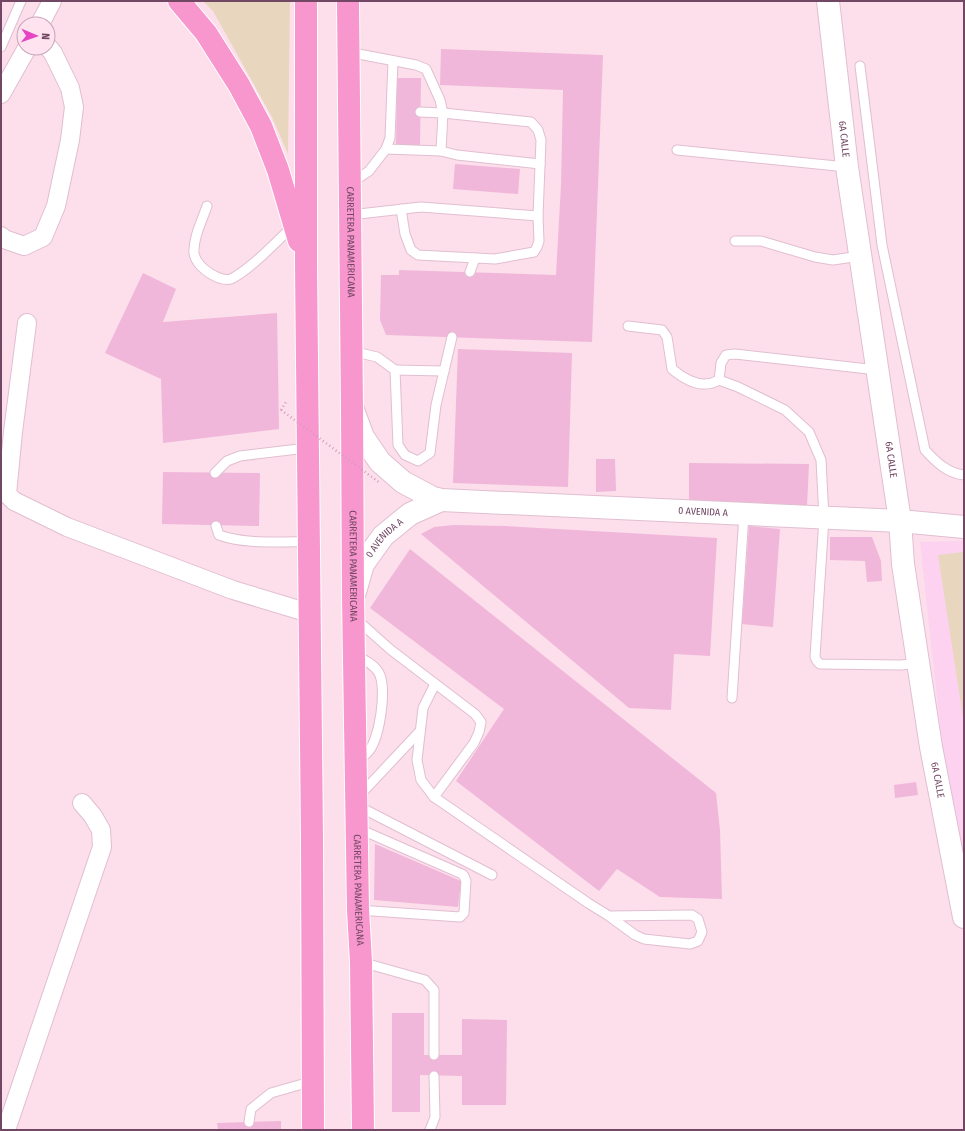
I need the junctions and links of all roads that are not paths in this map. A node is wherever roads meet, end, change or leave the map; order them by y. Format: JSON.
{"nodes":[{"id":1,"x":21,"y":1,"type":"edge"},
{"id":2,"x":52,"y":1,"type":"edge"},
{"id":3,"x":179,"y":1,"type":"edge"},
{"id":4,"x":306,"y":1,"type":"edge"},
{"id":5,"x":348,"y":1,"type":"edge"},
{"id":6,"x":828,"y":1,"type":"edge"},
{"id":7,"x":44,"y":16,"type":"edge"},
{"id":8,"x":1,"y":48,"type":"edge"},
{"id":9,"x":348,"y":52,"type":"junction"},
{"id":10,"x":22,"y":56,"type":"edge"},
{"id":11,"x":54,"y":56,"type":"edge"},
{"id":12,"x":393,"y":61,"type":"junction"},
{"id":13,"x":860,"y":66,"type":"dead end"},
{"id":14,"x":1,"y":94,"type":"edge"},
{"id":15,"x":420,"y":112,"type":"dead end"},
{"id":16,"x":443,"y":113,"type":"junction"},
{"id":17,"x":386,"y":149,"type":"junction"},
{"id":18,"x":676,"y":150,"type":"dead end"},
{"id":19,"x":441,"y":151,"type":"junction"},
{"id":20,"x":540,"y":164,"type":"junction"},
{"id":21,"x":847,"y":167,"type":"junction"},
{"id":22,"x":350,"y":184,"type":"junction"},
{"id":23,"x":207,"y":206,"type":"dead end"},
{"id":24,"x":401,"y":209,"type":"junction"},
{"id":25,"x":350,"y":215,"type":"junction"},
{"id":26,"x":538,"y":216,"type":"junction"},
{"id":27,"x":294,"y":225,"type":"junction"},
{"id":28,"x":1,"y":236,"type":"edge"},
{"id":29,"x":735,"y":241,"type":"dead end"},
{"id":30,"x":860,"y":256,"type":"junction"},
{"id":31,"x":475,"y":258,"type":"junction"},
{"id":32,"x":306,"y":265,"type":"junction"},
{"id":33,"x":470,"y":272,"type":"dead end"},
{"id":34,"x":27,"y":323,"type":"dead end"},
{"id":35,"x":628,"y":326,"type":"dead end"},
{"id":36,"x":452,"y":337,"type":"dead end"},
{"id":37,"x":351,"y":351,"type":"junction"},
{"id":38,"x":395,"y":370,"type":"junction"},
{"id":39,"x":877,"y":370,"type":"junction"},
{"id":40,"x":444,"y":371,"type":"junction"},
{"id":41,"x":719,"y":380,"type":"junction"},
{"id":42,"x":352,"y":409,"type":"junction"},
{"id":43,"x":307,"y":448,"type":"junction"},
{"id":44,"x":216,"y":473,"type":"dead end"},
{"id":45,"x":964,"y":475,"type":"edge"},
{"id":46,"x":441,"y":500,"type":"junction"},
{"id":47,"x":1,"y":504,"type":"edge"},
{"id":48,"x":744,"y":514,"type":"junction"},
{"id":49,"x":824,"y":518,"type":"junction"},
{"id":50,"x":900,"y":521,"type":"junction"},
{"id":51,"x":216,"y":526,"type":"dead end"},
{"id":52,"x":964,"y":527,"type":"edge"},
{"id":53,"x":308,"y":542,"type":"junction"},
{"id":54,"x":353,"y":607,"type":"junction"},
{"id":55,"x":309,"y":619,"type":"junction"},
{"id":56,"x":919,"y":663,"type":"junction"},
{"id":57,"x":434,"y":684,"type":"junction"},
{"id":58,"x":732,"y":698,"type":"dead end"},
{"id":59,"x":420,"y":731,"type":"junction"},
{"id":60,"x":434,"y":797,"type":"junction"},
{"id":61,"x":357,"y":802,"type":"junction"},
{"id":62,"x":82,"y":803,"type":"dead end"},
{"id":63,"x":357,"y":828,"type":"junction"},
{"id":64,"x":492,"y":875,"type":"dead end"},
{"id":65,"x":358,"y":910,"type":"junction"},
{"id":66,"x":609,"y":916,"type":"junction"},
{"id":67,"x":964,"y":917,"type":"edge"},
{"id":68,"x":361,"y":962,"type":"junction"},
{"id":69,"x":434,"y":1055,"type":"dead end"},
{"id":70,"x":434,"y":1076,"type":"dead end"},
{"id":71,"x":312,"y":1081,"type":"junction"},
{"id":72,"x":249,"y":1122,"type":"dead end"},
{"id":73,"x":6,"y":1130,"type":"edge"},
{"id":74,"x":313,"y":1130,"type":"edge"},
{"id":75,"x":363,"y":1130,"type":"edge"},
{"id":76,"x":430,"y":1130,"type":"edge"}],
"edges":[{"from":1,"to":8,"type":"lane"},
{"from":2,"to":7,"type":"street"},
{"from":3,"to":27,"type":"highway"},
{"from":4,"to":32,"type":"highway"},
{"from":5,"to":9,"type":"highway","name":"CARRETERA PANAMERICANA"},
{"from":6,"to":21,"type":"street","name":"6A CALLE"},
{"from":9,"to":12,"type":"lane"},
{"from":9,"to":22,"type":"highway","name":"CARRETERA PANAMERICANA"},
{"from":10,"to":14,"type":"street"},
{"from":11,"to":28,"type":"street"},
{"from":12,"to":16,"type":"lane"},
{"from":12,"to":17,"type":"lane"},
{"from":13,"to":45,"type":"lane"},
{"from":15,"to":16,"type":"lane"},
{"from":16,"to":19,"type":"lane"},
{"from":16,"to":20,"type":"lane"},
{"from":17,"to":19,"type":"lane"},
{"from":17,"to":22,"type":"lane"},
{"from":18,"to":21,"type":"lane"},
{"from":19,"to":20,"type":"lane"},
{"from":20,"to":26,"type":"lane"},
{"from":21,"to":30,"type":"street","name":"6A CALLE"},
{"from":22,"to":25,"type":"highway","name":"CARRETERA PANAMERICANA"},
{"from":23,"to":27,"type":"lane"},
{"from":24,"to":25,"type":"lane"},
{"from":24,"to":26,"type":"lane"},
{"from":24,"to":31,"type":"lane"},
{"from":25,"to":37,"type":"highway","name":"CARRETERA PANAMERICANA"},
{"from":26,"to":31,"type":"lane"},
{"from":27,"to":32,"type":"highway"},
{"from":29,"to":30,"type":"lane"},
{"from":30,"to":39,"type":"street","name":"6A CALLE"},
{"from":31,"to":33,"type":"lane"},
{"from":32,"to":43,"type":"highway"},
{"from":34,"to":55,"type":"street"},
{"from":35,"to":41,"type":"lane"},
{"from":36,"to":40,"type":"lane"},
{"from":37,"to":38,"type":"lane"},
{"from":37,"to":42,"type":"highway","name":"CARRETERA PANAMERICANA"},
{"from":38,"to":40,"type":"lane"},
{"from":38,"to":40,"type":"lane"},
{"from":39,"to":41,"type":"lane"},
{"from":39,"to":50,"type":"street","name":"6A CALLE"},
{"from":41,"to":49,"type":"lane"},
{"from":42,"to":46,"type":"street","name":"0 AVENIDA A"},
{"from":42,"to":54,"type":"highway","name":"CARRETERA PANAMERICANA"},
{"from":43,"to":44,"type":"lane"},
{"from":43,"to":53,"type":"highway"},
{"from":46,"to":48,"type":"street","name":"0 AVENIDA A"},
{"from":46,"to":54,"type":"street","name":"0 AVENIDA A"},
{"from":47,"to":55,"type":"street"},
{"from":48,"to":49,"type":"street","name":"0 AVENIDA A"},
{"from":48,"to":58,"type":"lane"},
{"from":49,"to":50,"type":"street","name":"0 AVENIDA A"},
{"from":49,"to":56,"type":"lane"},
{"from":50,"to":52,"type":"street","name":"0 AVENIDA A"},
{"from":50,"to":56,"type":"street","name":"6A CALLE"},
{"from":51,"to":53,"type":"lane"},
{"from":53,"to":55,"type":"highway"},
{"from":54,"to":57,"type":"lane"},
{"from":54,"to":61,"type":"highway","name":"CARRETERA PANAMERICANA"},
{"from":55,"to":71,"type":"highway"},
{"from":56,"to":67,"type":"street","name":"6A CALLE"},
{"from":57,"to":59,"type":"lane"},
{"from":57,"to":60,"type":"lane"},
{"from":59,"to":60,"type":"lane"},
{"from":59,"to":61,"type":"lane"},
{"from":60,"to":66,"type":"lane"},
{"from":61,"to":63,"type":"highway","name":"CARRETERA PANAMERICANA"},
{"from":61,"to":64,"type":"lane"},
{"from":62,"to":73,"type":"street"},
{"from":63,"to":65,"type":"highway","name":"CARRETERA PANAMERICANA"},
{"from":63,"to":65,"type":"lane"},
{"from":65,"to":68,"type":"highway","name":"CARRETERA PANAMERICANA"},
{"from":66,"to":66,"type":"lane"},
{"from":68,"to":69,"type":"lane"},
{"from":68,"to":75,"type":"highway","name":"CARRETERA PANAMERICANA"},
{"from":70,"to":76,"type":"lane"},
{"from":71,"to":72,"type":"lane"},
{"from":71,"to":74,"type":"highway"}]}
